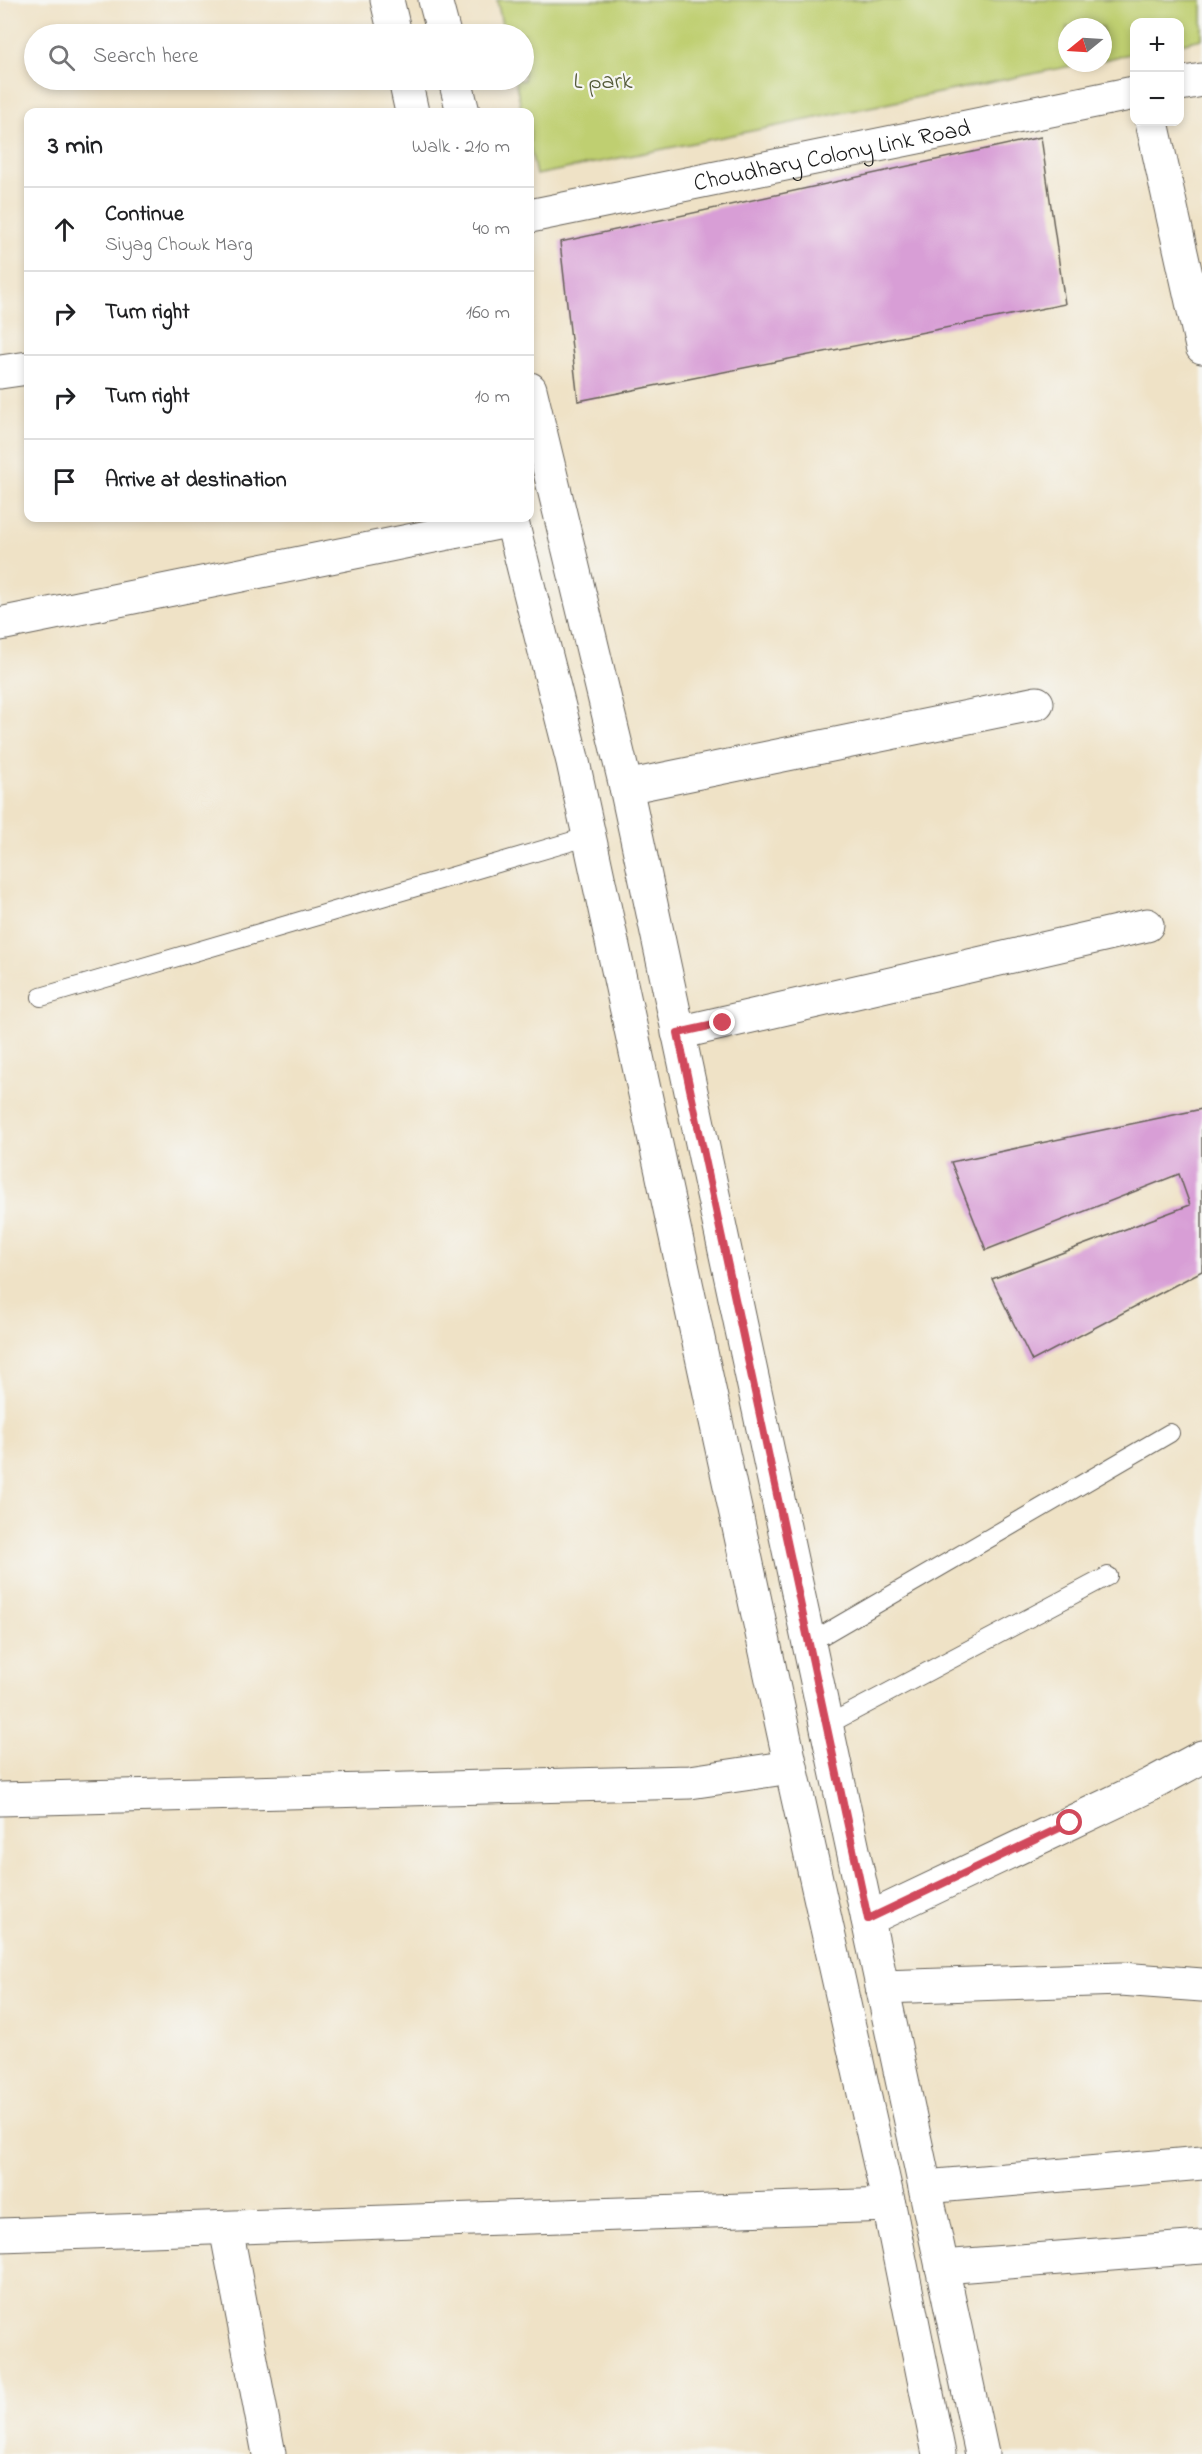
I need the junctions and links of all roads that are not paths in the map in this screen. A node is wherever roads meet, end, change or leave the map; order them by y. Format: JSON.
{"nodes":[{"id":1,"x":387,"y":0,"type":"edge"},
{"id":2,"x":435,"y":0,"type":"edge"},
{"id":3,"x":393,"y":24,"type":"edge"},
{"id":4,"x":441,"y":24,"type":"edge"},
{"id":5,"x":1202,"y":80,"type":"edge"},
{"id":6,"x":1184,"y":83,"type":"edge"},
{"id":7,"x":407,"y":90,"type":"edge"},
{"id":8,"x":458,"y":90,"type":"edge"},
{"id":9,"x":1130,"y":94,"type":"edge"},
{"id":10,"x":411,"y":108,"type":"edge"},
{"id":11,"x":462,"y":108,"type":"edge"},
{"id":12,"x":1153,"y":126,"type":"edge"},
{"id":13,"x":534,"y":215,"type":"edge"},
{"id":14,"x":1193,"y":262,"type":"edge"},
{"id":15,"x":1202,"y":347,"type":"edge"},
{"id":16,"x":24,"y":369,"type":"edge"},
{"id":17,"x":0,"y":372,"type":"edge"},
{"id":18,"x":534,"y":406,"type":"edge"},
{"id":19,"x":496,"y":522,"type":"edge"},
{"id":20,"x":512,"y":522,"type":"edge"},
{"id":21,"x":0,"y":624,"type":"edge"},
{"id":22,"x":1037,"y":703,"type":"dead end"},
{"id":23,"x":626,"y":787,"type":"junction"},
{"id":24,"x":590,"y":836,"type":"junction"},
{"id":25,"x":1147,"y":925,"type":"dead end"},
{"id":26,"x":41,"y":997,"type":"dead end"},
{"id":27,"x":678,"y":1033,"type":"junction"},
{"id":28,"x":1170,"y":1433,"type":"dead end"},
{"id":29,"x":1108,"y":1576,"type":"dead end"},
{"id":30,"x":809,"y":1643,"type":"junction"},
{"id":31,"x":826,"y":1725,"type":"junction"},
{"id":32,"x":1202,"y":1757,"type":"edge"},
{"id":33,"x":791,"y":1767,"type":"junction"},
{"id":34,"x":0,"y":1799,"type":"edge"},
{"id":35,"x":868,"y":1919,"type":"junction"},
{"id":36,"x":1202,"y":1985,"type":"edge"},
{"id":37,"x":882,"y":1987,"type":"junction"},
{"id":38,"x":1202,"y":2163,"type":"edge"},
{"id":39,"x":925,"y":2187,"type":"junction"},
{"id":40,"x":889,"y":2205,"type":"junction"},
{"id":41,"x":226,"y":2228,"type":"junction"},
{"id":42,"x":0,"y":2235,"type":"edge"},
{"id":43,"x":1202,"y":2247,"type":"edge"},
{"id":44,"x":942,"y":2267,"type":"junction"},
{"id":45,"x":269,"y":2454,"type":"edge"},
{"id":46,"x":939,"y":2454,"type":"edge"},
{"id":47,"x":982,"y":2454,"type":"edge"}],
"edges":[{"from":1,"to":3,"type":"street"},
{"from":2,"to":4,"type":"street"},
{"from":5,"to":6,"type":"street"},
{"from":7,"to":10,"type":"street"},
{"from":8,"to":11,"type":"street"},
{"from":9,"to":13,"type":"street","name":"Choudhary Colony Link Road"},
{"from":12,"to":14,"type":"street"},
{"from":14,"to":15,"type":"street"},
{"from":16,"to":17,"type":"street"},
{"from":18,"to":23,"type":"street"},
{"from":19,"to":21,"type":"street"},
{"from":20,"to":24,"type":"street"},
{"from":22,"to":23,"type":"street"},
{"from":23,"to":27,"type":"street"},
{"from":24,"to":26,"type":"lane"},
{"from":24,"to":33,"type":"street"},
{"from":25,"to":27,"type":"street"},
{"from":27,"to":30,"type":"street"},
{"from":28,"to":30,"type":"lane"},
{"from":29,"to":31,"type":"lane"},
{"from":30,"to":31,"type":"street"},
{"from":31,"to":35,"type":"street"},
{"from":32,"to":35,"type":"street"},
{"from":33,"to":34,"type":"street"},
{"from":33,"to":40,"type":"street"},
{"from":35,"to":37,"type":"street"},
{"from":36,"to":37,"type":"street"},
{"from":37,"to":39,"type":"street"},
{"from":38,"to":39,"type":"street"},
{"from":39,"to":44,"type":"street"},
{"from":40,"to":41,"type":"street"},
{"from":40,"to":46,"type":"street"},
{"from":41,"to":42,"type":"street"},
{"from":41,"to":45,"type":"street"},
{"from":43,"to":44,"type":"street"},
{"from":44,"to":47,"type":"street"}]}
